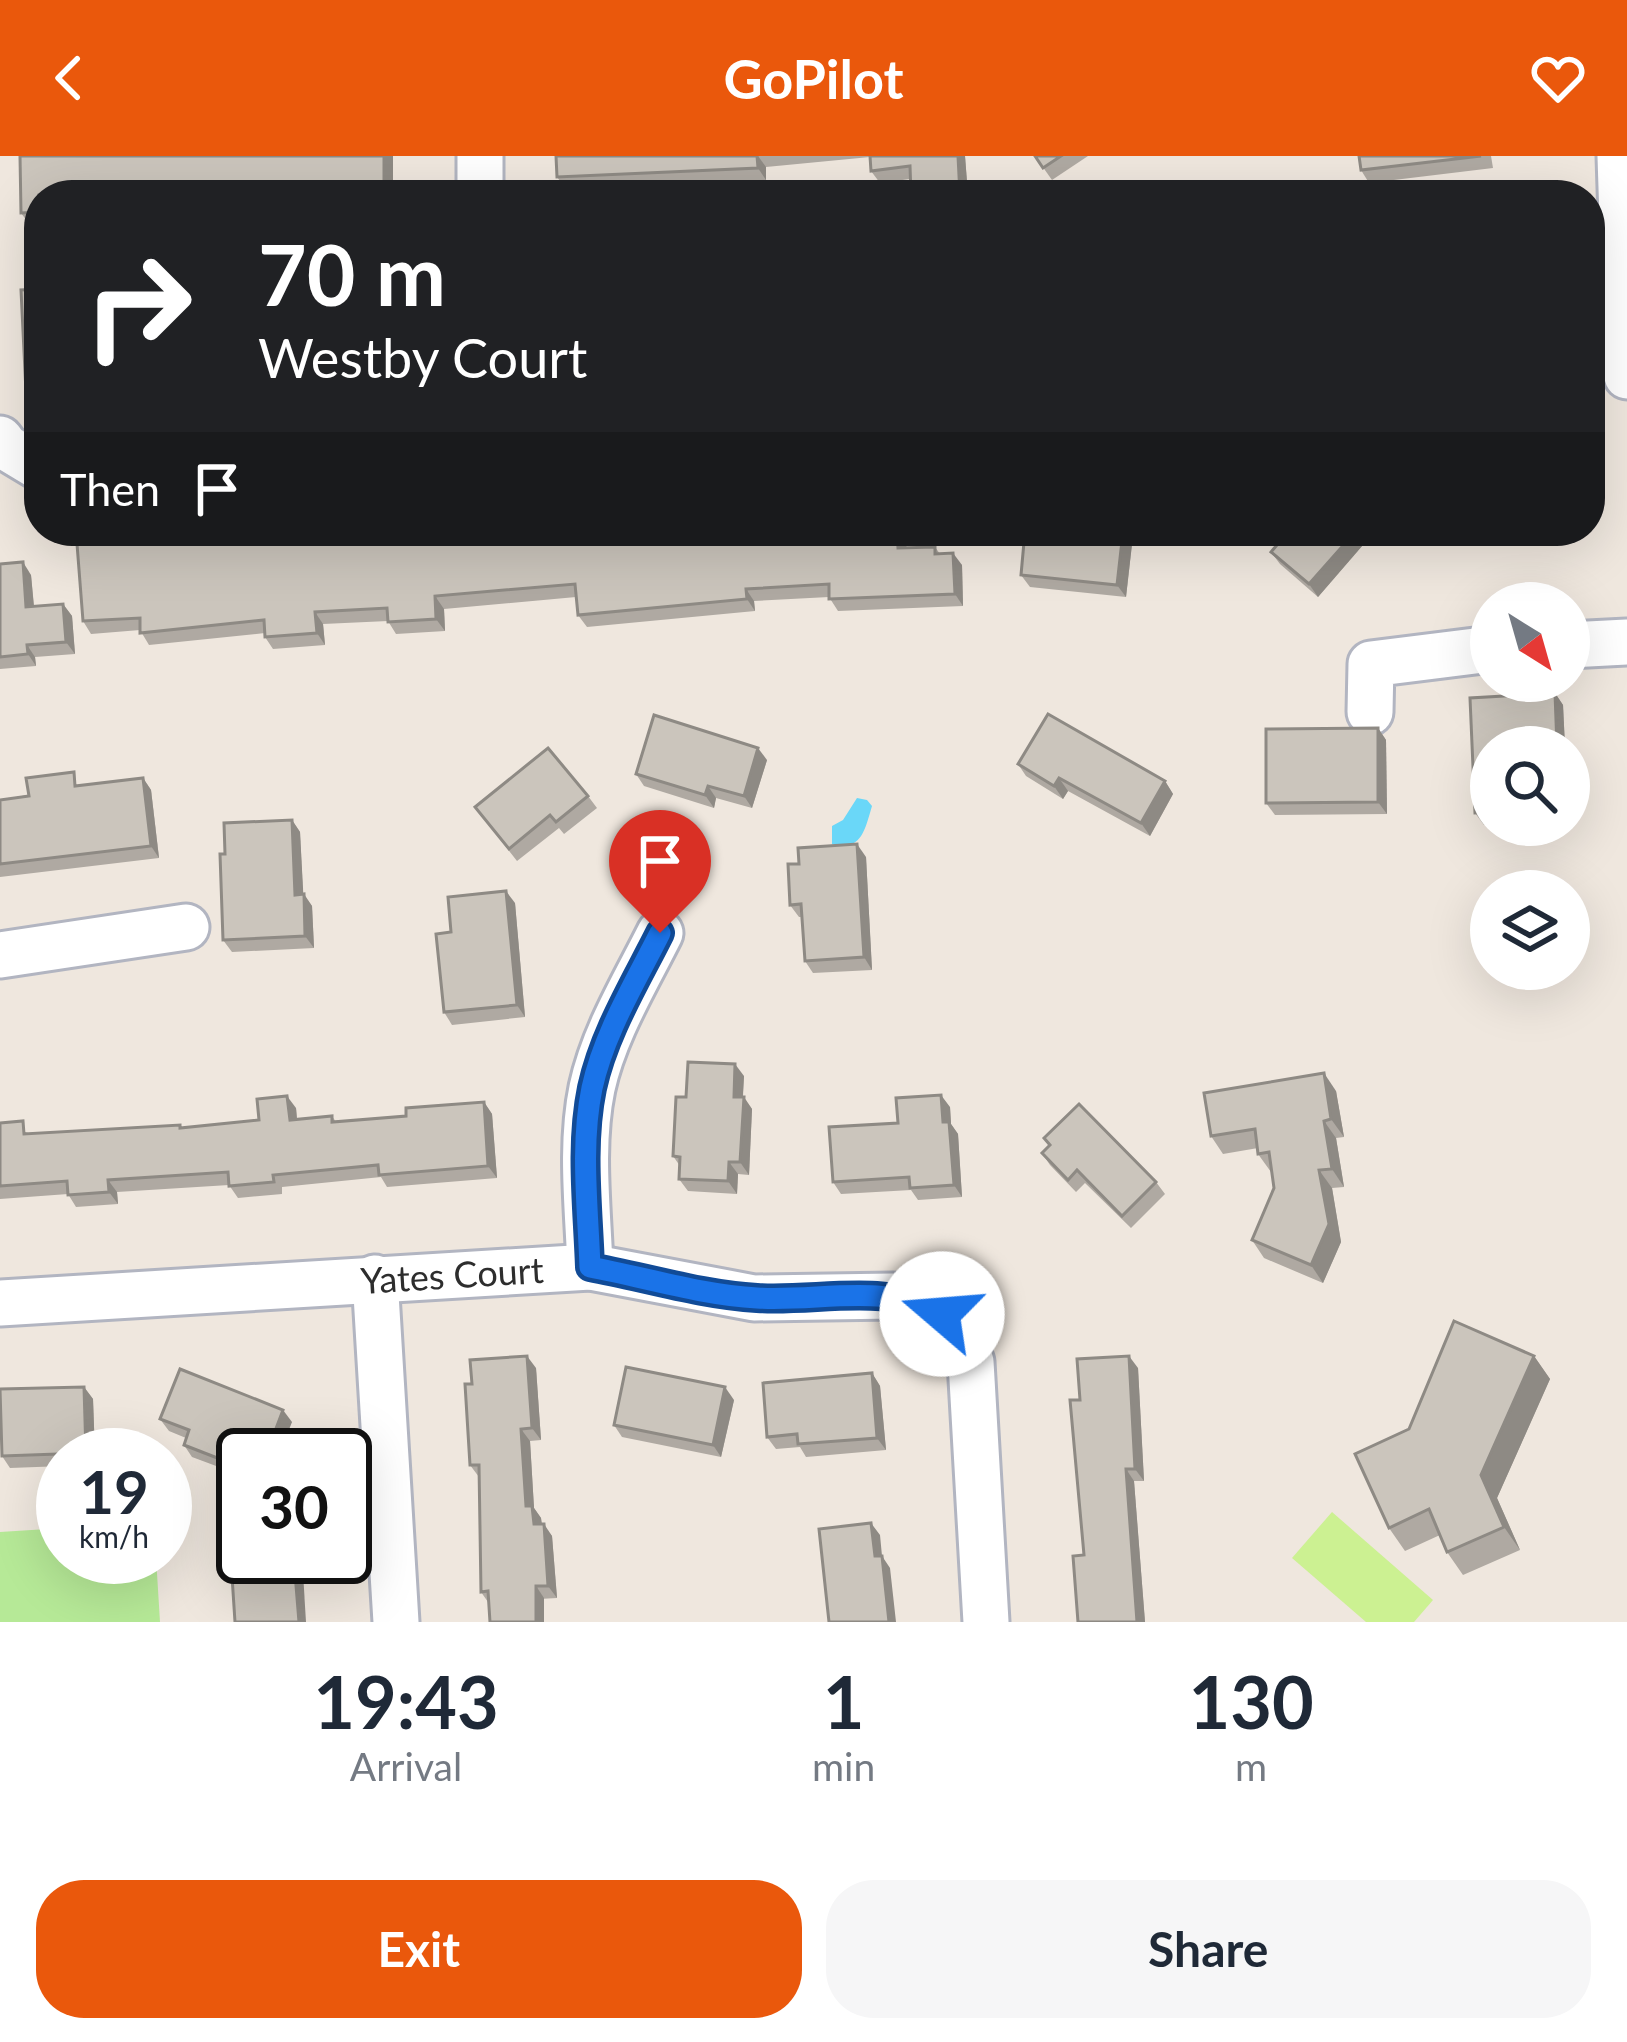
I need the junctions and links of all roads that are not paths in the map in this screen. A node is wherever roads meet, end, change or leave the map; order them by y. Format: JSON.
{"nodes":[{"id":1,"x":1620,"y":156,"type":"edge"},
{"id":2,"x":1625,"y":229,"type":"edge"},
{"id":3,"x":1627,"y":376,"type":"edge"},
{"id":4,"x":1627,"y":642,"type":"edge"},
{"id":5,"x":1590,"y":644,"type":"edge"},
{"id":6,"x":1470,"y":652,"type":"edge"},
{"id":7,"x":1370,"y":712,"type":"dead end"},
{"id":8,"x":186,"y":927,"type":"dead end"},
{"id":9,"x":660,"y":933,"type":"dead end"},
{"id":10,"x":0,"y":955,"type":"edge"},
{"id":11,"x":590,"y":1267,"type":"junction"},
{"id":12,"x":376,"y":1278,"type":"junction"},
{"id":13,"x":0,"y":1304,"type":"edge"},
{"id":14,"x":396,"y":1622,"type":"edge"},
{"id":15,"x":986,"y":1622,"type":"edge"}],
"edges":[{"from":1,"to":2,"type":"street"},
{"from":2,"to":3,"type":"street"},
{"from":4,"to":5,"type":"street"},
{"from":6,"to":7,"type":"street"},
{"from":8,"to":10,"type":"street"},
{"from":9,"to":11,"type":"street"},
{"from":11,"to":12,"type":"street","name":"Yates Court"},
{"from":11,"to":15,"type":"street","name":"Yates Court"},
{"from":12,"to":13,"type":"street","name":"Yates Court"},
{"from":12,"to":14,"type":"street"}]}
